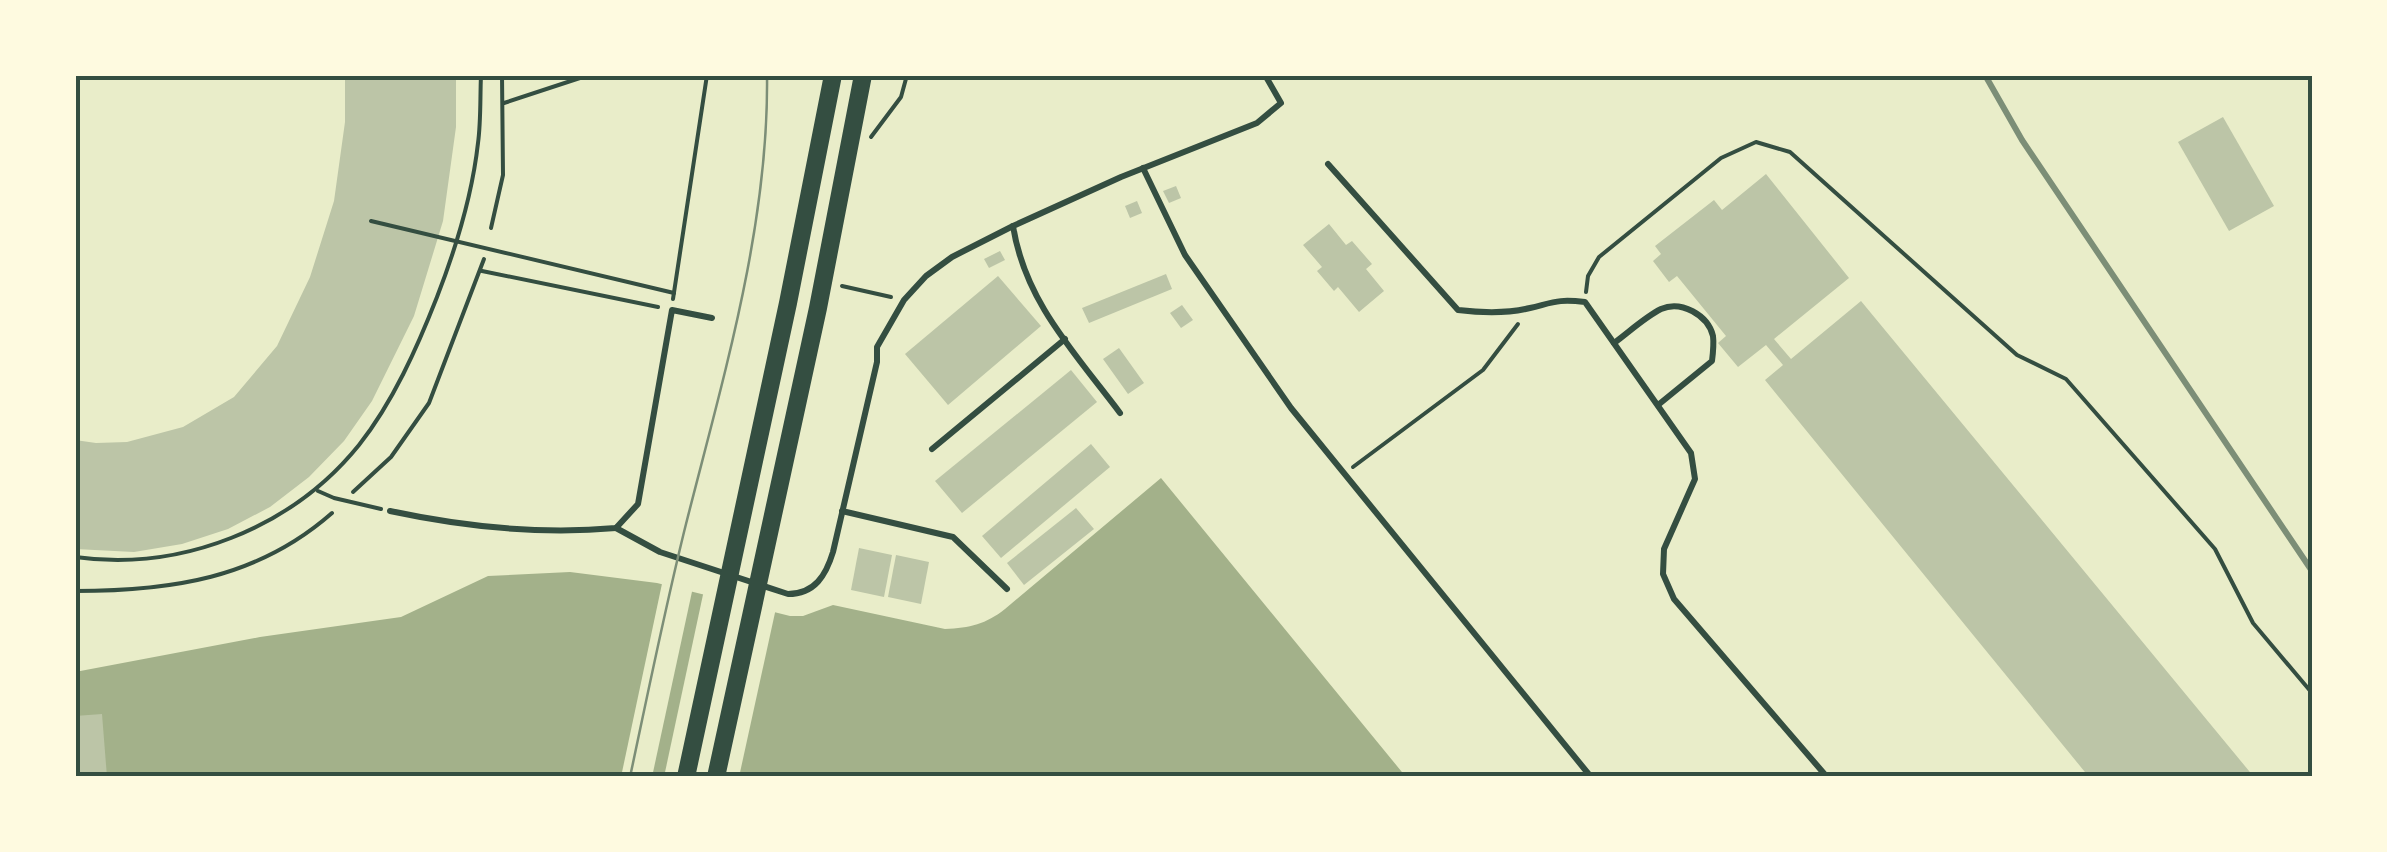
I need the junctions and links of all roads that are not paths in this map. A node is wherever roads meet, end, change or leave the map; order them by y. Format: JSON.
{"nodes":[{"id":1,"x":834,"y":75,"type":"edge"},
{"id":2,"x":863,"y":75,"type":"edge"},
{"id":3,"x":1265,"y":75,"type":"edge"},
{"id":4,"x":1328,"y":164,"type":"dead end"},
{"id":5,"x":1143,"y":168,"type":"junction"},
{"id":6,"x":1013,"y":226,"type":"junction"},
{"id":7,"x":712,"y":318,"type":"dead end"},
{"id":8,"x":1065,"y":339,"type":"junction"},
{"id":9,"x":1614,"y":343,"type":"junction"},
{"id":10,"x":1658,"y":405,"type":"junction"},
{"id":11,"x":1120,"y":413,"type":"dead end"},
{"id":12,"x":932,"y":448,"type":"dead end"},
{"id":13,"x":390,"y":511,"type":"road end"},
{"id":14,"x":842,"y":511,"type":"junction"},
{"id":15,"x":616,"y":528,"type":"junction"},
{"id":16,"x":1007,"y":589,"type":"dead end"},
{"id":17,"x":686,"y":777,"type":"edge"},
{"id":18,"x":716,"y":777,"type":"edge"},
{"id":19,"x":1591,"y":777,"type":"edge"},
{"id":20,"x":1826,"y":777,"type":"edge"}],
"edges":[{"from":1,"to":17,"type":"main road"},
{"from":2,"to":18,"type":"main road"},
{"from":3,"to":5,"type":"lane"},
{"from":4,"to":9,"type":"lane"},
{"from":5,"to":6,"type":"lane"},
{"from":5,"to":19,"type":"lane"},
{"from":6,"to":8,"type":"lane"},
{"from":6,"to":14,"type":"lane"},
{"from":7,"to":15,"type":"lane"},
{"from":8,"to":11,"type":"lane"},
{"from":8,"to":12,"type":"lane"},
{"from":9,"to":10,"type":"lane"},
{"from":9,"to":10,"type":"lane"},
{"from":10,"to":20,"type":"lane"},
{"from":13,"to":15,"type":"lane"},
{"from":14,"to":15,"type":"lane"},
{"from":14,"to":16,"type":"lane"}]}
